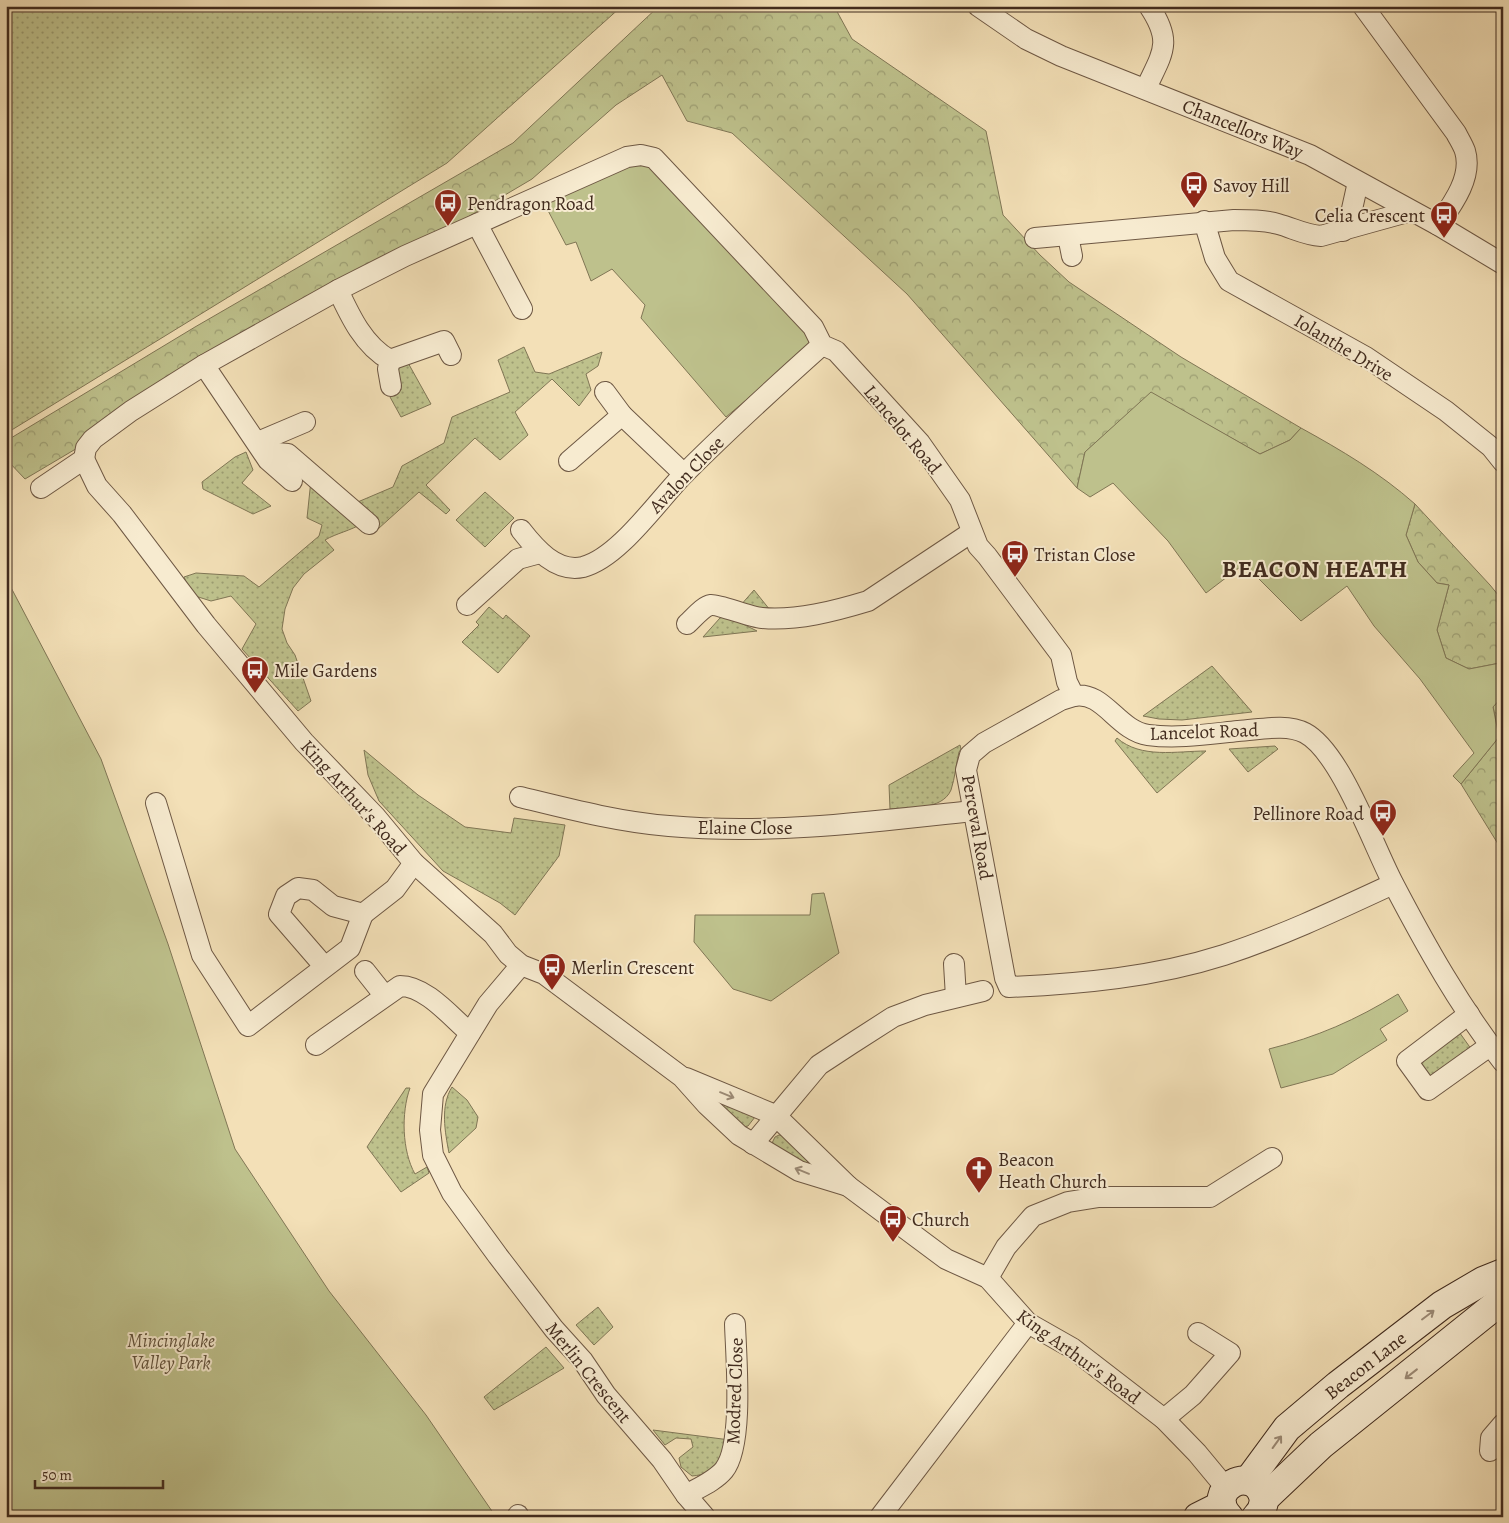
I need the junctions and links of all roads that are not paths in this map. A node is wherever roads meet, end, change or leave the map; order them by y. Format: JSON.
{"nodes":[{"id":1,"x":978,"y":6,"type":"edge"},
{"id":2,"x":1149,"y":6,"type":"edge"},
{"id":3,"x":1363,"y":6,"type":"edge"},
{"id":4,"x":1146,"y":88,"type":"junction"},
{"id":5,"x":1358,"y":182,"type":"junction"},
{"id":6,"x":1411,"y":211,"type":"junction"},
{"id":7,"x":1204,"y":222,"type":"junction"},
{"id":8,"x":477,"y":224,"type":"junction"},
{"id":9,"x":1438,"y":225,"type":"junction"},
{"id":10,"x":1343,"y":231,"type":"junction"},
{"id":11,"x":1068,"y":236,"type":"junction"},
{"id":12,"x":1035,"y":238,"type":"dead end"},
{"id":13,"x":1072,"y":256,"type":"dead end"},
{"id":14,"x":1503,"y":264,"type":"edge"},
{"id":15,"x":338,"y":290,"type":"junction"},
{"id":16,"x":522,"y":309,"type":"dead end"},
{"id":17,"x":822,"y":345,"type":"junction"},
{"id":18,"x":451,"y":355,"type":"dead end"},
{"id":19,"x":390,"y":360,"type":"junction"},
{"id":20,"x":204,"y":365,"type":"junction"},
{"id":21,"x":391,"y":386,"type":"dead end"},
{"id":22,"x":605,"y":392,"type":"dead end"},
{"id":23,"x":622,"y":415,"type":"junction"},
{"id":24,"x":305,"y":422,"type":"dead end"},
{"id":25,"x":261,"y":447,"type":"junction"},
{"id":26,"x":84,"y":459,"type":"junction"},
{"id":27,"x":569,"y":461,"type":"dead end"},
{"id":28,"x":1503,"y":462,"type":"edge"},
{"id":29,"x":684,"y":474,"type":"junction"},
{"id":30,"x":292,"y":481,"type":"dead end"},
{"id":31,"x":41,"y":488,"type":"dead end"},
{"id":32,"x":369,"y":524,"type":"dead end"},
{"id":33,"x":521,"y":530,"type":"dead end"},
{"id":34,"x":972,"y":532,"type":"junction"},
{"id":35,"x":540,"y":553,"type":"junction"},
{"id":36,"x":467,"y":605,"type":"dead end"},
{"id":37,"x":687,"y":624,"type":"dead end"},
{"id":38,"x":1074,"y":696,"type":"junction"},
{"id":39,"x":520,"y":798,"type":"dead end"},
{"id":40,"x":156,"y":803,"type":"dead end"},
{"id":41,"x":972,"y":810,"type":"junction"},
{"id":42,"x":414,"y":863,"type":"junction"},
{"id":43,"x":1393,"y":884,"type":"junction"},
{"id":44,"x":363,"y":914,"type":"junction"},
{"id":45,"x":954,"y":964,"type":"dead end"},
{"id":46,"x":521,"y":965,"type":"junction"},
{"id":47,"x":324,"y":966,"type":"junction"},
{"id":48,"x":365,"y":971,"type":"dead end"},
{"id":49,"x":983,"y":991,"type":"dead end"},
{"id":50,"x":384,"y":995,"type":"junction"},
{"id":51,"x":956,"y":997,"type":"junction"},
{"id":52,"x":1469,"y":1014,"type":"junction"},
{"id":53,"x":470,"y":1033,"type":"junction"},
{"id":54,"x":316,"y":1045,"type":"dead end"},
{"id":55,"x":1491,"y":1045,"type":"junction"},
{"id":56,"x":1503,"y":1062,"type":"edge"},
{"id":57,"x":682,"y":1077,"type":"junction"},
{"id":58,"x":775,"y":1115,"type":"junction"},
{"id":59,"x":753,"y":1144,"type":"junction"},
{"id":60,"x":1272,"y":1158,"type":"dead end"},
{"id":61,"x":848,"y":1186,"type":"junction"},
{"id":62,"x":1503,"y":1273,"type":"edge"},
{"id":63,"x":988,"y":1278,"type":"junction"},
{"id":64,"x":1503,"y":1299,"type":"edge"},
{"id":65,"x":1028,"y":1322,"type":"junction"},
{"id":66,"x":735,"y":1324,"type":"dead end"},
{"id":67,"x":1198,"y":1333,"type":"dead end"},
{"id":68,"x":1164,"y":1419,"type":"junction"},
{"id":69,"x":1503,"y":1424,"type":"edge"},
{"id":70,"x":1490,"y":1451,"type":"dead end"},
{"id":71,"x":686,"y":1496,"type":"junction"},
{"id":72,"x":1240,"y":1506,"type":"edge"},
{"id":73,"x":705,"y":1517,"type":"edge"},
{"id":74,"x":880,"y":1517,"type":"edge"}],
"edges":[{"from":1,"to":4,"type":"street","name":"Chancellors Way"},
{"from":2,"to":4,"type":"street"},
{"from":3,"to":9,"type":"street"},
{"from":4,"to":5,"type":"street","name":"Chancellors Way"},
{"from":5,"to":6,"type":"street","name":"Chancellors Way"},
{"from":5,"to":10,"type":"street"},
{"from":6,"to":9,"type":"street","name":"Chancellors Way"},
{"from":6,"to":10,"type":"street"},
{"from":7,"to":10,"type":"street"},
{"from":7,"to":11,"type":"street"},
{"from":7,"to":28,"type":"street","name":"Iolanthe Drive"},
{"from":8,"to":15,"type":"street"},
{"from":8,"to":16,"type":"street"},
{"from":8,"to":17,"type":"street","name":"Lancelot Road"},
{"from":9,"to":14,"type":"street","name":"Chancellors Way"},
{"from":11,"to":12,"type":"street"},
{"from":11,"to":13,"type":"street"},
{"from":15,"to":19,"type":"street"},
{"from":15,"to":20,"type":"street"},
{"from":17,"to":29,"type":"street","name":"Avalon Close"},
{"from":17,"to":34,"type":"street","name":"Lancelot Road"},
{"from":18,"to":19,"type":"street"},
{"from":19,"to":21,"type":"street"},
{"from":20,"to":25,"type":"street"},
{"from":20,"to":26,"type":"street"},
{"from":22,"to":23,"type":"street"},
{"from":23,"to":27,"type":"street"},
{"from":23,"to":29,"type":"street"},
{"from":24,"to":25,"type":"street"},
{"from":25,"to":30,"type":"street"},
{"from":25,"to":32,"type":"street"},
{"from":26,"to":31,"type":"street"},
{"from":26,"to":42,"type":"street","name":"King Arthur's Road"},
{"from":29,"to":35,"type":"street","name":"Avalon Close"},
{"from":33,"to":35,"type":"street","name":"Avalon Close"},
{"from":34,"to":37,"type":"street"},
{"from":34,"to":38,"type":"street","name":"Lancelot Road"},
{"from":35,"to":36,"type":"street"},
{"from":38,"to":41,"type":"street","name":"Perceval Road"},
{"from":38,"to":43,"type":"street","name":"Lancelot Road"},
{"from":39,"to":41,"type":"street","name":"Elaine Close"},
{"from":40,"to":47,"type":"street"},
{"from":41,"to":43,"type":"street","name":"Perceval Road"},
{"from":42,"to":44,"type":"street"},
{"from":42,"to":46,"type":"street","name":"King Arthur's Road"},
{"from":43,"to":52,"type":"street","name":"Lancelot Road"},
{"from":44,"to":47,"type":"street"},
{"from":44,"to":47,"type":"street"},
{"from":45,"to":51,"type":"street"},
{"from":46,"to":53,"type":"street","name":"Merlin Crescent"},
{"from":46,"to":57,"type":"street","name":"King Arthur's Road"},
{"from":48,"to":50,"type":"street"},
{"from":49,"to":51,"type":"street"},
{"from":50,"to":53,"type":"street"},
{"from":50,"to":54,"type":"street"},
{"from":51,"to":58,"type":"street"},
{"from":52,"to":55,"type":"street","name":"Lancelot Road"},
{"from":52,"to":55,"type":"street"},
{"from":53,"to":71,"type":"street","name":"Merlin Crescent"},
{"from":55,"to":56,"type":"street","name":"Lancelot Road"},
{"from":57,"to":58,"type":"street","name":"King Arthur's Road","one_way":true},
{"from":57,"to":59,"type":"street","name":"King Arthur's Road"},
{"from":58,"to":59,"type":"street"},
{"from":58,"to":61,"type":"street","name":"King Arthur's Road"},
{"from":61,"to":59,"type":"street","name":"King Arthur's Road","one_way":true},
{"from":60,"to":63,"type":"street"},
{"from":61,"to":63,"type":"street","name":"King Arthur's Road"},
{"from":72,"to":62,"type":"street","name":"Beacon Lane","one_way":true},
{"from":63,"to":65,"type":"street","name":"King Arthur's Road"},
{"from":64,"to":72,"type":"street","name":"Beacon Lane","one_way":true},
{"from":65,"to":68,"type":"street","name":"King Arthur's Road"},
{"from":65,"to":74,"type":"street"},
{"from":66,"to":71,"type":"street","name":"Modred Close"},
{"from":67,"to":68,"type":"street"},
{"from":68,"to":72,"type":"street","name":"King Arthur's Road"},
{"from":69,"to":70,"type":"street"},
{"from":71,"to":73,"type":"street","name":"Merlin Crescent"}]}
